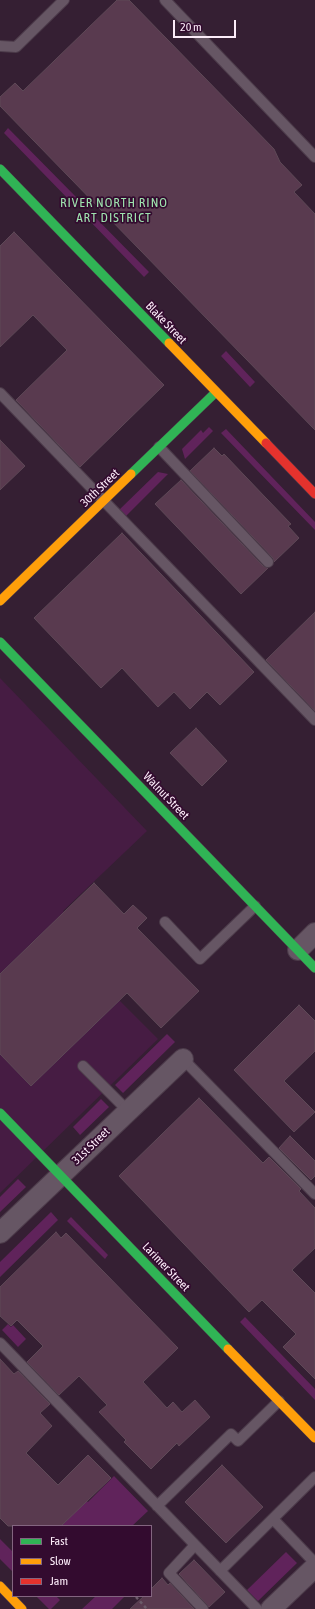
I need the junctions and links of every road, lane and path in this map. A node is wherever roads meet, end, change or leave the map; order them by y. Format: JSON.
{"nodes":[{"id":1,"x":64,"y":0,"type":"edge"},
{"id":2,"x":166,"y":0,"type":"edge"},
{"id":3,"x":0,"y":46,"type":"edge"},
{"id":4,"x":315,"y":157,"type":"edge"},
{"id":5,"x":0,"y":169,"type":"edge"},
{"id":6,"x":216,"y":392,"type":"junction"},
{"id":7,"x":0,"y":393,"type":"edge"},
{"id":8,"x":159,"y":447,"type":"junction"},
{"id":9,"x":315,"y":494,"type":"edge"},
{"id":10,"x":104,"y":501,"type":"junction"},
{"id":11,"x":268,"y":562,"type":"dead end"},
{"id":12,"x":0,"y":601,"type":"edge"},
{"id":13,"x":0,"y":642,"type":"edge"},
{"id":14,"x":315,"y":720,"type":"edge"},
{"id":15,"x":255,"y":906,"type":"junction"},
{"id":16,"x":165,"y":922,"type":"dead end"},
{"id":17,"x":315,"y":933,"type":"edge"},
{"id":18,"x":298,"y":950,"type":"junction"},
{"id":19,"x":315,"y":968,"type":"edge"},
{"id":20,"x":183,"y":1059,"type":"joint"},
{"id":21,"x":83,"y":1066,"type":"dead end"},
{"id":22,"x":128,"y":1111,"type":"junction"},
{"id":23,"x":0,"y":1113,"type":"edge"},
{"id":24,"x":61,"y":1175,"type":"junction"},
{"id":25,"x":315,"y":1194,"type":"edge"},
{"id":26,"x":0,"y":1233,"type":"edge"},
{"id":27,"x":0,"y":1343,"type":"edge"},
{"id":28,"x":279,"y":1401,"type":"junction"},
{"id":29,"x":315,"y":1438,"type":"edge"},
{"id":30,"x":315,"y":1477,"type":"edge"},
{"id":31,"x":157,"y":1506,"type":"junction"},
{"id":32,"x":273,"y":1519,"type":"junction"},
{"id":33,"x":195,"y":1545,"type":"junction"},
{"id":34,"x":315,"y":1563,"type":"edge"},
{"id":35,"x":315,"y":1566,"type":"edge"},
{"id":36,"x":220,"y":1571,"type":"junction"},
{"id":37,"x":0,"y":1586,"type":"edge"},
{"id":38,"x":136,"y":1597,"type":"dead end"},
{"id":39,"x":22,"y":1609,"type":"edge"},
{"id":40,"x":147,"y":1609,"type":"edge"},
{"id":41,"x":203,"y":1609,"type":"edge"},
{"id":42,"x":257,"y":1609,"type":"edge"},
{"id":43,"x":271,"y":1609,"type":"edge"}],
"edges":[{"from":1,"to":3,"type":"lane"},
{"from":2,"to":4,"type":"lane"},
{"from":5,"to":6,"type":"street","name":"Blake Street"},
{"from":6,"to":8,"type":"street","name":"30th Street"},
{"from":6,"to":9,"type":"street","name":"Blake Street"},
{"from":7,"to":10,"type":"lane"},
{"from":8,"to":10,"type":"street","name":"30th Street"},
{"from":8,"to":11,"type":"lane"},
{"from":10,"to":12,"type":"street","name":"30th Street"},
{"from":10,"to":14,"type":"lane"},
{"from":13,"to":15,"type":"street","name":"Walnut Street"},
{"from":15,"to":16,"type":"lane"},
{"from":15,"to":18,"type":"street","name":"Walnut Street"},
{"from":17,"to":18,"type":"street"},
{"from":18,"to":19,"type":"street","name":"Walnut Street"},
{"from":20,"to":22,"type":"street","name":"31st Street"},
{"from":20,"to":25,"type":"lane"},
{"from":21,"to":22,"type":"lane"},
{"from":22,"to":24,"type":"street","name":"31st Street"},
{"from":23,"to":24,"type":"street","name":"Larimer Street"},
{"from":24,"to":26,"type":"street","name":"31st Street"},
{"from":24,"to":28,"type":"street","name":"Larimer Street"},
{"from":27,"to":31,"type":"lane"},
{"from":28,"to":29,"type":"street","name":"Larimer Street"},
{"from":28,"to":31,"type":"lane"},
{"from":30,"to":32,"type":"lane"},
{"from":31,"to":33,"type":"lane"},
{"from":32,"to":34,"type":"lane"},
{"from":32,"to":36,"type":"lane"},
{"from":33,"to":36,"type":"lane"},
{"from":33,"to":41,"type":"lane"},
{"from":35,"to":43,"type":"street"},
{"from":36,"to":42,"type":"lane"},
{"from":37,"to":39,"type":"street"},
{"from":38,"to":40,"type":"path"}]}
